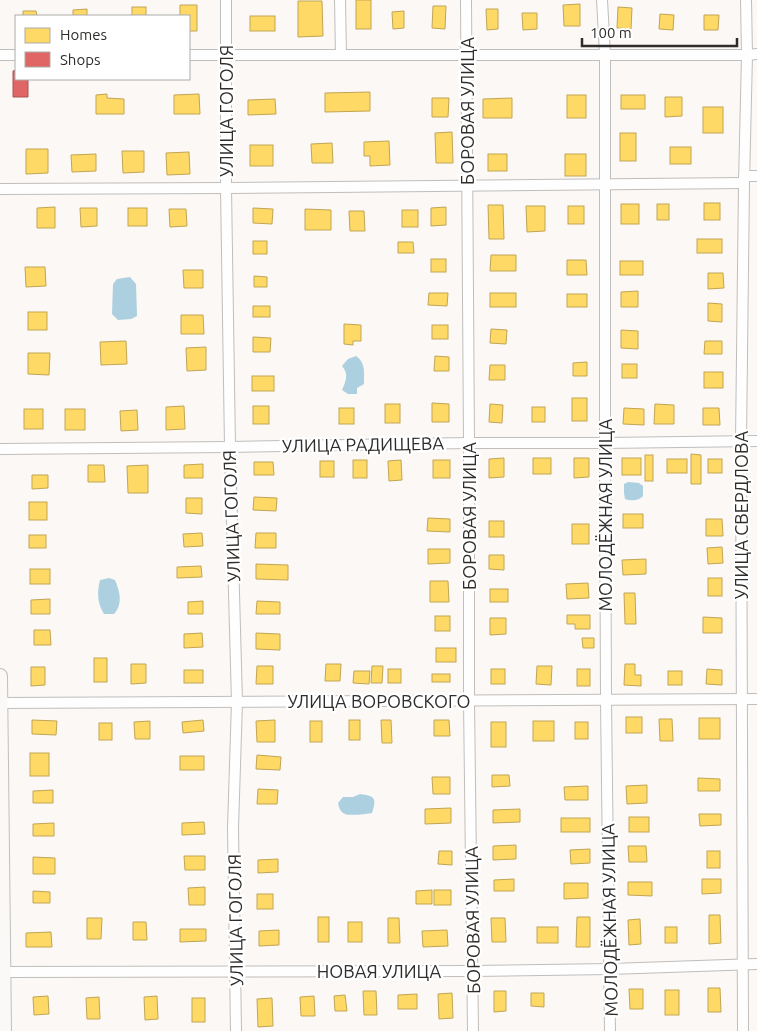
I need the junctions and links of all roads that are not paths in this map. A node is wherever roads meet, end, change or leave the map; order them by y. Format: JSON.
{"nodes":[{"id":1,"x":226,"y":0,"type":"edge"},
{"id":2,"x":340,"y":0,"type":"edge"},
{"id":3,"x":466,"y":0,"type":"edge"},
{"id":4,"x":602,"y":0,"type":"edge"},
{"id":5,"x":746,"y":0,"type":"edge"},
{"id":6,"x":605,"y":54,"type":"junction"},
{"id":7,"x":752,"y":54,"type":"edge"},
{"id":8,"x":0,"y":55,"type":"edge"},
{"id":9,"x":15,"y":55,"type":"edge"},
{"id":10,"x":190,"y":55,"type":"edge"},
{"id":11,"x":226,"y":55,"type":"junction"},
{"id":12,"x":341,"y":55,"type":"junction"},
{"id":13,"x":466,"y":55,"type":"junction"},
{"id":14,"x":757,"y":176,"type":"edge"},
{"id":15,"x":744,"y":180,"type":"junction"},
{"id":16,"x":604,"y":184,"type":"junction"},
{"id":17,"x":467,"y":186,"type":"junction"},
{"id":18,"x":226,"y":188,"type":"junction"},
{"id":19,"x":0,"y":189,"type":"edge"},
{"id":20,"x":741,"y":441,"type":"junction"},
{"id":21,"x":757,"y":441,"type":"edge"},
{"id":22,"x":469,"y":442,"type":"junction"},
{"id":23,"x":605,"y":443,"type":"junction"},
{"id":24,"x":230,"y":447,"type":"junction"},
{"id":25,"x":0,"y":449,"type":"edge"},
{"id":26,"x":0,"y":676,"type":"edge"},
{"id":27,"x":742,"y":699,"type":"junction"},
{"id":28,"x":757,"y":699,"type":"edge"},
{"id":29,"x":469,"y":700,"type":"junction"},
{"id":30,"x":606,"y":700,"type":"junction"},
{"id":31,"x":237,"y":702,"type":"junction"},
{"id":32,"x":0,"y":704,"type":"edge"},
{"id":33,"x":757,"y":964,"type":"edge"},
{"id":34,"x":743,"y":965,"type":"junction"},
{"id":35,"x":610,"y":969,"type":"junction"},
{"id":36,"x":473,"y":971,"type":"junction"},
{"id":37,"x":1,"y":972,"type":"edge"},
{"id":38,"x":235,"y":972,"type":"junction"},
{"id":39,"x":4,"y":1031,"type":"edge"},
{"id":40,"x":236,"y":1031,"type":"edge"},
{"id":41,"x":474,"y":1031,"type":"edge"},
{"id":42,"x":610,"y":1031,"type":"edge"},
{"id":43,"x":743,"y":1031,"type":"edge"}],
"edges":[{"from":1,"to":11,"type":"street","name":"УЛИЦА ГОГОЛЯ"},
{"from":2,"to":12,"type":"street"},
{"from":3,"to":13,"type":"street","name":"БОРОВАЯ УЛИЦА"},
{"from":4,"to":6,"type":"street","name":"МОЛОДЁЖНАЯ УЛИЦА"},
{"from":5,"to":7,"type":"street","name":"УЛИЦА СВЕРДЛОВА"},
{"from":6,"to":7,"type":"street"},
{"from":6,"to":13,"type":"street"},
{"from":6,"to":16,"type":"street","name":"МОЛОДЁЖНАЯ УЛИЦА"},
{"from":7,"to":15,"type":"street","name":"УЛИЦА СВЕРДЛОВА"},
{"from":8,"to":9,"type":"street"},
{"from":10,"to":11,"type":"street"},
{"from":11,"to":12,"type":"street"},
{"from":11,"to":18,"type":"street","name":"УЛИЦА ГОГОЛЯ"},
{"from":12,"to":13,"type":"street"},
{"from":13,"to":17,"type":"street","name":"БОРОВАЯ УЛИЦА"},
{"from":14,"to":15,"type":"street"},
{"from":15,"to":16,"type":"street"},
{"from":15,"to":20,"type":"street","name":"УЛИЦА СВЕРДЛОВА"},
{"from":16,"to":17,"type":"street"},
{"from":16,"to":23,"type":"street","name":"МОЛОДЁЖНАЯ УЛИЦА"},
{"from":17,"to":18,"type":"street"},
{"from":17,"to":22,"type":"street","name":"БОРОВАЯ УЛИЦА"},
{"from":18,"to":19,"type":"street"},
{"from":18,"to":24,"type":"street","name":"УЛИЦА ГОГОЛЯ"},
{"from":20,"to":21,"type":"street","name":"УЛИЦА РАДИЩЕВА"},
{"from":20,"to":23,"type":"street","name":"УЛИЦА РАДИЩЕВА"},
{"from":20,"to":27,"type":"street","name":"УЛИЦА СВЕРДЛОВА"},
{"from":22,"to":23,"type":"street","name":"УЛИЦА РАДИЩЕВА"},
{"from":22,"to":24,"type":"street","name":"УЛИЦА РАДИЩЕВА"},
{"from":22,"to":29,"type":"street","name":"БОРОВАЯ УЛИЦА"},
{"from":23,"to":30,"type":"street","name":"МОЛОДЁЖНАЯ УЛИЦА"},
{"from":24,"to":25,"type":"street","name":"УЛИЦА РАДИЩЕВА"},
{"from":24,"to":31,"type":"street","name":"УЛИЦА ГОГОЛЯ"},
{"from":26,"to":32,"type":"street"},
{"from":27,"to":28,"type":"street","name":"УЛИЦА ВОРОВСКОГО"},
{"from":27,"to":30,"type":"street","name":"УЛИЦА ВОРОВСКОГО"},
{"from":27,"to":34,"type":"street","name":"УЛИЦА СВЕРДЛОВА"},
{"from":29,"to":30,"type":"street","name":"УЛИЦА ВОРОВСКОГО"},
{"from":29,"to":31,"type":"street","name":"УЛИЦА ВОРОВСКОГО"},
{"from":29,"to":36,"type":"street","name":"БОРОВАЯ УЛИЦА"},
{"from":30,"to":35,"type":"street","name":"МОЛОДЁЖНАЯ УЛИЦА"},
{"from":31,"to":32,"type":"street","name":"УЛИЦА ВОРОВСКОГО"},
{"from":31,"to":38,"type":"street","name":"УЛИЦА ГОГОЛЯ"},
{"from":32,"to":37,"type":"street"},
{"from":33,"to":34,"type":"street","name":"НОВАЯ УЛИЦА"},
{"from":34,"to":35,"type":"street","name":"НОВАЯ УЛИЦА"},
{"from":34,"to":43,"type":"street","name":"УЛИЦА СВЕРДЛОВА"},
{"from":35,"to":36,"type":"street","name":"НОВАЯ УЛИЦА"},
{"from":35,"to":42,"type":"street","name":"МОЛОДЁЖНАЯ УЛИЦА"},
{"from":36,"to":38,"type":"street","name":"НОВАЯ УЛИЦА"},
{"from":36,"to":41,"type":"street","name":"БОРОВАЯ УЛИЦА"},
{"from":37,"to":38,"type":"street","name":"НОВАЯ УЛИЦА"},
{"from":37,"to":39,"type":"street"},
{"from":38,"to":40,"type":"street","name":"УЛИЦА ГОГОЛЯ"}]}
